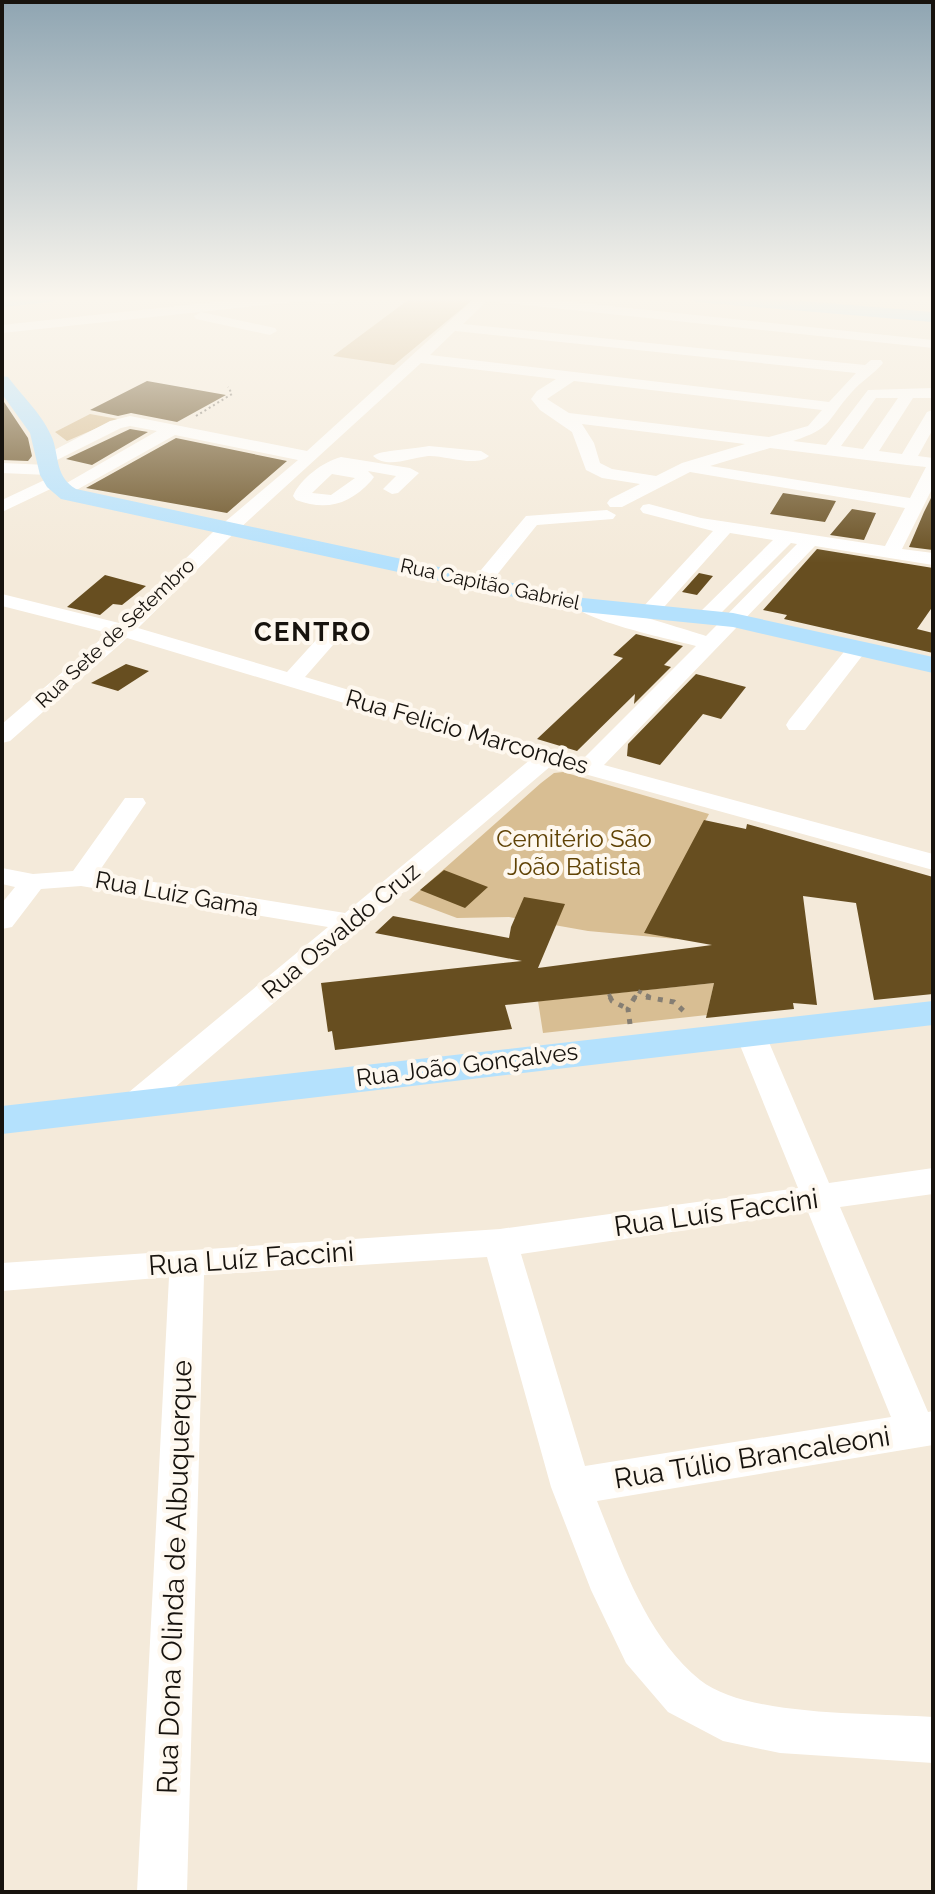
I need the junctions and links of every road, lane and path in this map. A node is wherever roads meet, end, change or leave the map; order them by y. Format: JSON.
{"nodes":[{"id":1,"x":5,"y":385,"type":"edge"},
{"id":2,"x":388,"y":385,"type":"edge"},
{"id":3,"x":556,"y":385,"type":"edge"},
{"id":4,"x":644,"y":385,"type":"edge"},
{"id":5,"x":853,"y":385,"type":"edge"},
{"id":6,"x":228,"y":387,"type":"dead end"},
{"id":7,"x":909,"y":392,"type":"junction"},
{"id":8,"x":933,"y":393,"type":"edge"},
{"id":9,"x":833,"y":407,"type":"junction"},
{"id":10,"x":933,"y":415,"type":"edge"},
{"id":11,"x":566,"y":417,"type":"junction"},
{"id":12,"x":173,"y":429,"type":"junction"},
{"id":13,"x":774,"y":443,"type":"junction"},
{"id":14,"x":830,"y":450,"type":"junction"},
{"id":15,"x":313,"y":454,"type":"junction"},
{"id":16,"x":868,"y":455,"type":"junction"},
{"id":17,"x":481,"y":456,"type":"dead end"},
{"id":18,"x":907,"y":460,"type":"junction"},
{"id":19,"x":933,"y":463,"type":"edge"},
{"id":20,"x":688,"y":467,"type":"junction"},
{"id":21,"x":2,"y":468,"type":"edge"},
{"id":22,"x":933,"y":470,"type":"edge"},
{"id":23,"x":52,"y":476,"type":"junction"},
{"id":24,"x":289,"y":477,"type":"junction"},
{"id":25,"x":392,"y":489,"type":"dead end"},
{"id":26,"x":915,"y":504,"type":"junction"},
{"id":27,"x":635,"y":505,"type":"junction"},
{"id":28,"x":2,"y":507,"type":"edge"},
{"id":29,"x":726,"y":527,"type":"junction"},
{"id":30,"x":228,"y":529,"type":"junction"},
{"id":31,"x":786,"y":537,"type":"junction"},
{"id":32,"x":810,"y":541,"type":"junction"},
{"id":33,"x":891,"y":552,"type":"junction"},
{"id":34,"x":933,"y":559,"type":"edge"},
{"id":35,"x":481,"y":582,"type":"junction"},
{"id":36,"x":2,"y":600,"type":"edge"},
{"id":37,"x":583,"y":605,"type":"junction"},
{"id":38,"x":649,"y":612,"type":"junction"},
{"id":39,"x":706,"y":617,"type":"junction"},
{"id":40,"x":733,"y":620,"type":"junction"},
{"id":41,"x":122,"y":631,"type":"junction"},
{"id":42,"x":333,"y":633,"type":"dead end"},
{"id":43,"x":709,"y":643,"type":"junction"},
{"id":44,"x":858,"y":647,"type":"junction"},
{"id":45,"x":933,"y":665,"type":"edge"},
{"id":46,"x":291,"y":680,"type":"junction"},
{"id":47,"x":797,"y":725,"type":"dead end"},
{"id":48,"x":2,"y":736,"type":"edge"},
{"id":49,"x":548,"y":757,"type":"junction"},
{"id":50,"x":588,"y":768,"type":"junction"},
{"id":51,"x":134,"y":803,"type":"dead end"},
{"id":52,"x":932,"y":861,"type":"edge"},
{"id":53,"x":2,"y":876,"type":"edge"},
{"id":54,"x":81,"y":878,"type":"junction"},
{"id":55,"x":33,"y":882,"type":"junction"},
{"id":56,"x":2,"y":921,"type":"edge"},
{"id":57,"x":352,"y":923,"type":"junction"},
{"id":58,"x":609,"y":994,"type":"dead end"},
{"id":59,"x":628,"y":1009,"type":"junction"},
{"id":60,"x":933,"y":1013,"type":"edge"},
{"id":61,"x":690,"y":1017,"type":"dead end"},
{"id":62,"x":630,"y":1024,"type":"dead end"},
{"id":63,"x":750,"y":1033,"type":"junction"},
{"id":64,"x":134,"y":1105,"type":"junction"},
{"id":65,"x":2,"y":1120,"type":"edge"},
{"id":66,"x":933,"y":1181,"type":"edge"},
{"id":67,"x":820,"y":1198,"type":"junction"},
{"id":68,"x":500,"y":1243,"type":"junction"},
{"id":69,"x":187,"y":1262,"type":"junction"},
{"id":70,"x":2,"y":1277,"type":"edge"},
{"id":71,"x":924,"y":1429,"type":"edge"},
{"id":72,"x":571,"y":1487,"type":"junction"},
{"id":73,"x":933,"y":1740,"type":"edge"},
{"id":74,"x":162,"y":1892,"type":"edge"}],
"edges":[{"from":1,"to":23,"type":"main road"},
{"from":2,"to":15,"type":"street","name":"Rua Sete de Setembro"},
{"from":3,"to":11,"type":"street"},
{"from":4,"to":9,"type":"street"},
{"from":5,"to":9,"type":"street"},
{"from":6,"to":12,"type":"path"},
{"from":7,"to":8,"type":"street"},
{"from":7,"to":14,"type":"street"},
{"from":7,"to":16,"type":"street"},
{"from":9,"to":13,"type":"street"},
{"from":10,"to":18,"type":"street"},
{"from":11,"to":13,"type":"street"},
{"from":11,"to":27,"type":"street"},
{"from":12,"to":15,"type":"street"},
{"from":12,"to":23,"type":"street"},
{"from":12,"to":23,"type":"street"},
{"from":13,"to":14,"type":"street"},
{"from":13,"to":20,"type":"street"},
{"from":14,"to":16,"type":"street"},
{"from":15,"to":17,"type":"street"},
{"from":15,"to":24,"type":"street","name":"Rua Sete de Setembro"},
{"from":16,"to":18,"type":"street"},
{"from":18,"to":19,"type":"street"},
{"from":20,"to":26,"type":"street"},
{"from":20,"to":27,"type":"street"},
{"from":21,"to":23,"type":"street"},
{"from":22,"to":26,"type":"street"},
{"from":23,"to":28,"type":"street"},
{"from":23,"to":30,"type":"main road","name":"Rua Capitão Gabriel"},
{"from":24,"to":25,"type":"street"},
{"from":24,"to":30,"type":"street","name":"Rua Sete de Setembro"},
{"from":26,"to":33,"type":"street"},
{"from":27,"to":29,"type":"street"},
{"from":27,"to":35,"type":"street"},
{"from":29,"to":31,"type":"street"},
{"from":29,"to":38,"type":"street"},
{"from":30,"to":35,"type":"main road","name":"Rua Capitão Gabriel"},
{"from":30,"to":41,"type":"street","name":"Rua Sete de Setembro"},
{"from":31,"to":32,"type":"street"},
{"from":31,"to":39,"type":"street"},
{"from":32,"to":33,"type":"street"},
{"from":32,"to":40,"type":"street"},
{"from":33,"to":34,"type":"street"},
{"from":35,"to":37,"type":"main road","name":"Rua Capitão Gabriel"},
{"from":36,"to":41,"type":"street","name":"Rua Felicio Marcondes"},
{"from":37,"to":38,"type":"main road","name":"Rua Capitão Gabriel"},
{"from":37,"to":43,"type":"street"},
{"from":38,"to":39,"type":"main road","name":"Rua Capitão Gabriel"},
{"from":39,"to":40,"type":"main road","name":"Rua Capitão Gabriel"},
{"from":40,"to":43,"type":"street"},
{"from":40,"to":44,"type":"main road","name":"Rua Capitão Gabriel"},
{"from":41,"to":46,"type":"street","name":"Rua Felicio Marcondes"},
{"from":41,"to":48,"type":"street","name":"Rua Sete de Setembro"},
{"from":42,"to":46,"type":"street"},
{"from":43,"to":50,"type":"street"},
{"from":44,"to":45,"type":"main road","name":"Rua Capitão Gabriel"},
{"from":44,"to":47,"type":"street"},
{"from":46,"to":49,"type":"street","name":"Rua Felicio Marcondes"},
{"from":49,"to":50,"type":"street","name":"Rua Felicio Marcondes"},
{"from":49,"to":57,"type":"street","name":"Rua Osvaldo Cruz"},
{"from":50,"to":52,"type":"street","name":"Rua Felicio Marcondes"},
{"from":51,"to":54,"type":"street"},
{"from":53,"to":55,"type":"street","name":"Rua Luiz Gama"},
{"from":54,"to":55,"type":"street","name":"Rua Luiz Gama"},
{"from":54,"to":57,"type":"street","name":"Rua Luiz Gama"},
{"from":55,"to":56,"type":"street"},
{"from":57,"to":64,"type":"street","name":"Rua Osvaldo Cruz"},
{"from":58,"to":59,"type":"path"},
{"from":59,"to":61,"type":"path"},
{"from":59,"to":62,"type":"path"},
{"from":60,"to":63,"type":"main road","name":"Rua João Gonçalves"},
{"from":63,"to":64,"type":"main road","name":"Rua João Gonçalves"},
{"from":63,"to":67,"type":"street"},
{"from":64,"to":65,"type":"main road","name":"Rua João Gonçalves"},
{"from":66,"to":67,"type":"street","name":"Rua Luís Faccini"},
{"from":67,"to":68,"type":"street","name":"Rua Luís Faccini"},
{"from":67,"to":71,"type":"street"},
{"from":68,"to":69,"type":"street","name":"Rua Luíz Faccini"},
{"from":68,"to":72,"type":"street"},
{"from":69,"to":70,"type":"street","name":"Rua Luíz Faccini"},
{"from":69,"to":74,"type":"street","name":"Rua Dona Olinda de Albuquerque"},
{"from":71,"to":72,"type":"street","name":"Rua Túlio Brancaleoni"},
{"from":72,"to":73,"type":"street"}]}
